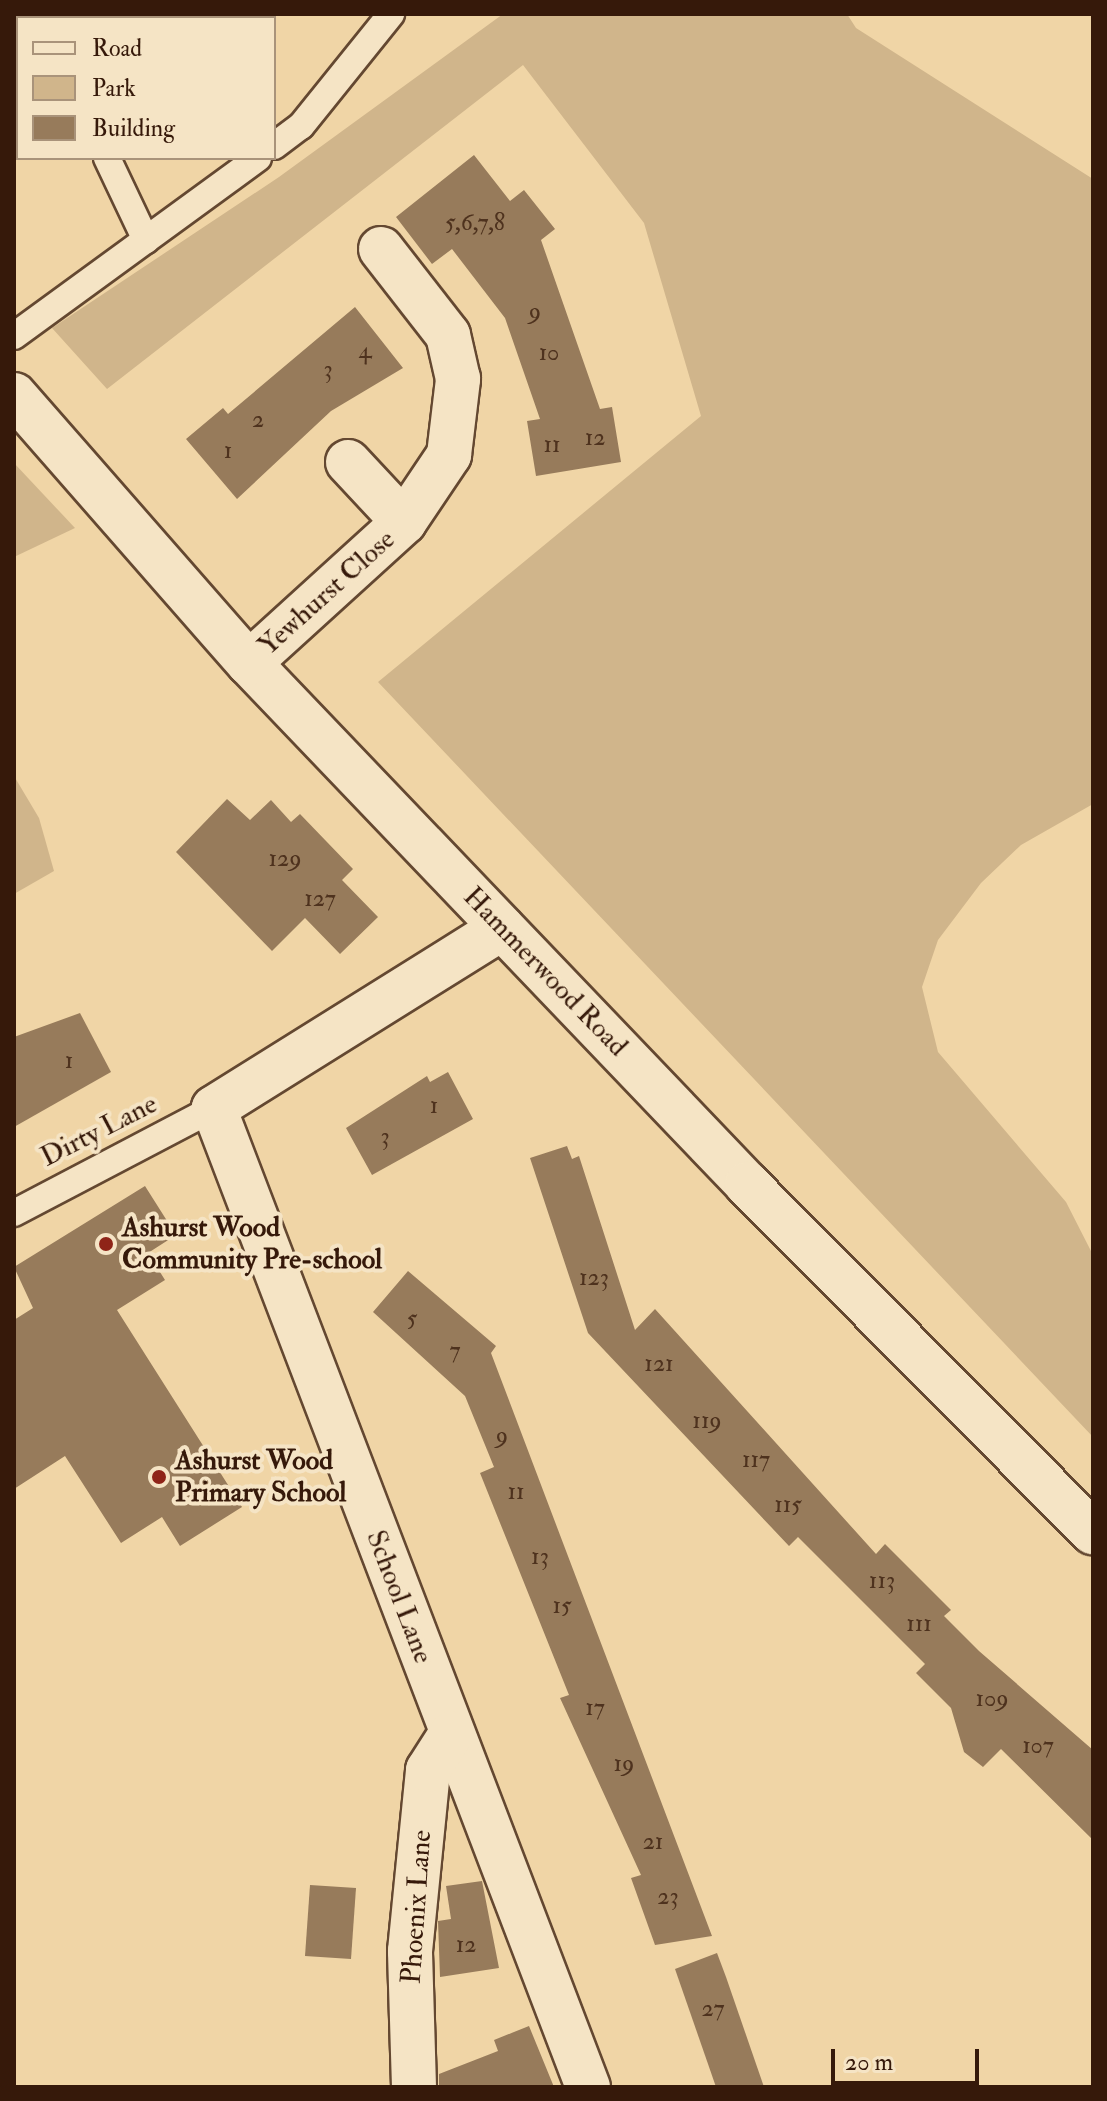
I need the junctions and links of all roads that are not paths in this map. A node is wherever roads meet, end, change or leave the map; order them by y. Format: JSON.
{"nodes":[{"id":1,"x":391,"y":14,"type":"edge"},
{"id":2,"x":276,"y":145,"type":"edge"},
{"id":3,"x":108,"y":160,"type":"edge"},
{"id":4,"x":255,"y":160,"type":"edge"},
{"id":5,"x":146,"y":240,"type":"junction"},
{"id":6,"x":381,"y":249,"type":"dead end"},
{"id":7,"x":14,"y":336,"type":"edge"},
{"id":8,"x":14,"y":395,"type":"edge"},
{"id":9,"x":348,"y":462,"type":"dead end"},
{"id":10,"x":404,"y":522,"type":"junction"},
{"id":11,"x":249,"y":663,"type":"junction"},
{"id":12,"x":502,"y":928,"type":"junction"},
{"id":13,"x":214,"y":1108,"type":"junction"},
{"id":14,"x":14,"y":1213,"type":"edge"},
{"id":15,"x":1093,"y":1532,"type":"edge"},
{"id":16,"x":451,"y":1734,"type":"junction"},
{"id":17,"x":414,"y":2087,"type":"edge"},
{"id":18,"x":588,"y":2087,"type":"edge"}],
"edges":[{"from":1,"to":2,"type":"lane"},
{"from":3,"to":5,"type":"lane"},
{"from":4,"to":5,"type":"lane"},
{"from":5,"to":7,"type":"lane"},
{"from":6,"to":10,"type":"street","name":"Yewhurst Close"},
{"from":8,"to":11,"type":"street","name":"Hammerwood Road"},
{"from":9,"to":10,"type":"street","name":"Yewhurst Close"},
{"from":10,"to":11,"type":"street","name":"Yewhurst Close"},
{"from":11,"to":12,"type":"street","name":"Hammerwood Road"},
{"from":12,"to":13,"type":"street"},
{"from":12,"to":15,"type":"street","name":"Hammerwood Road"},
{"from":13,"to":14,"type":"lane","name":"Dirty Lane"},
{"from":13,"to":16,"type":"street","name":"School Lane"},
{"from":16,"to":17,"type":"street","name":"Phoenix Lane"},
{"from":16,"to":18,"type":"street","name":"School Lane"}]}
